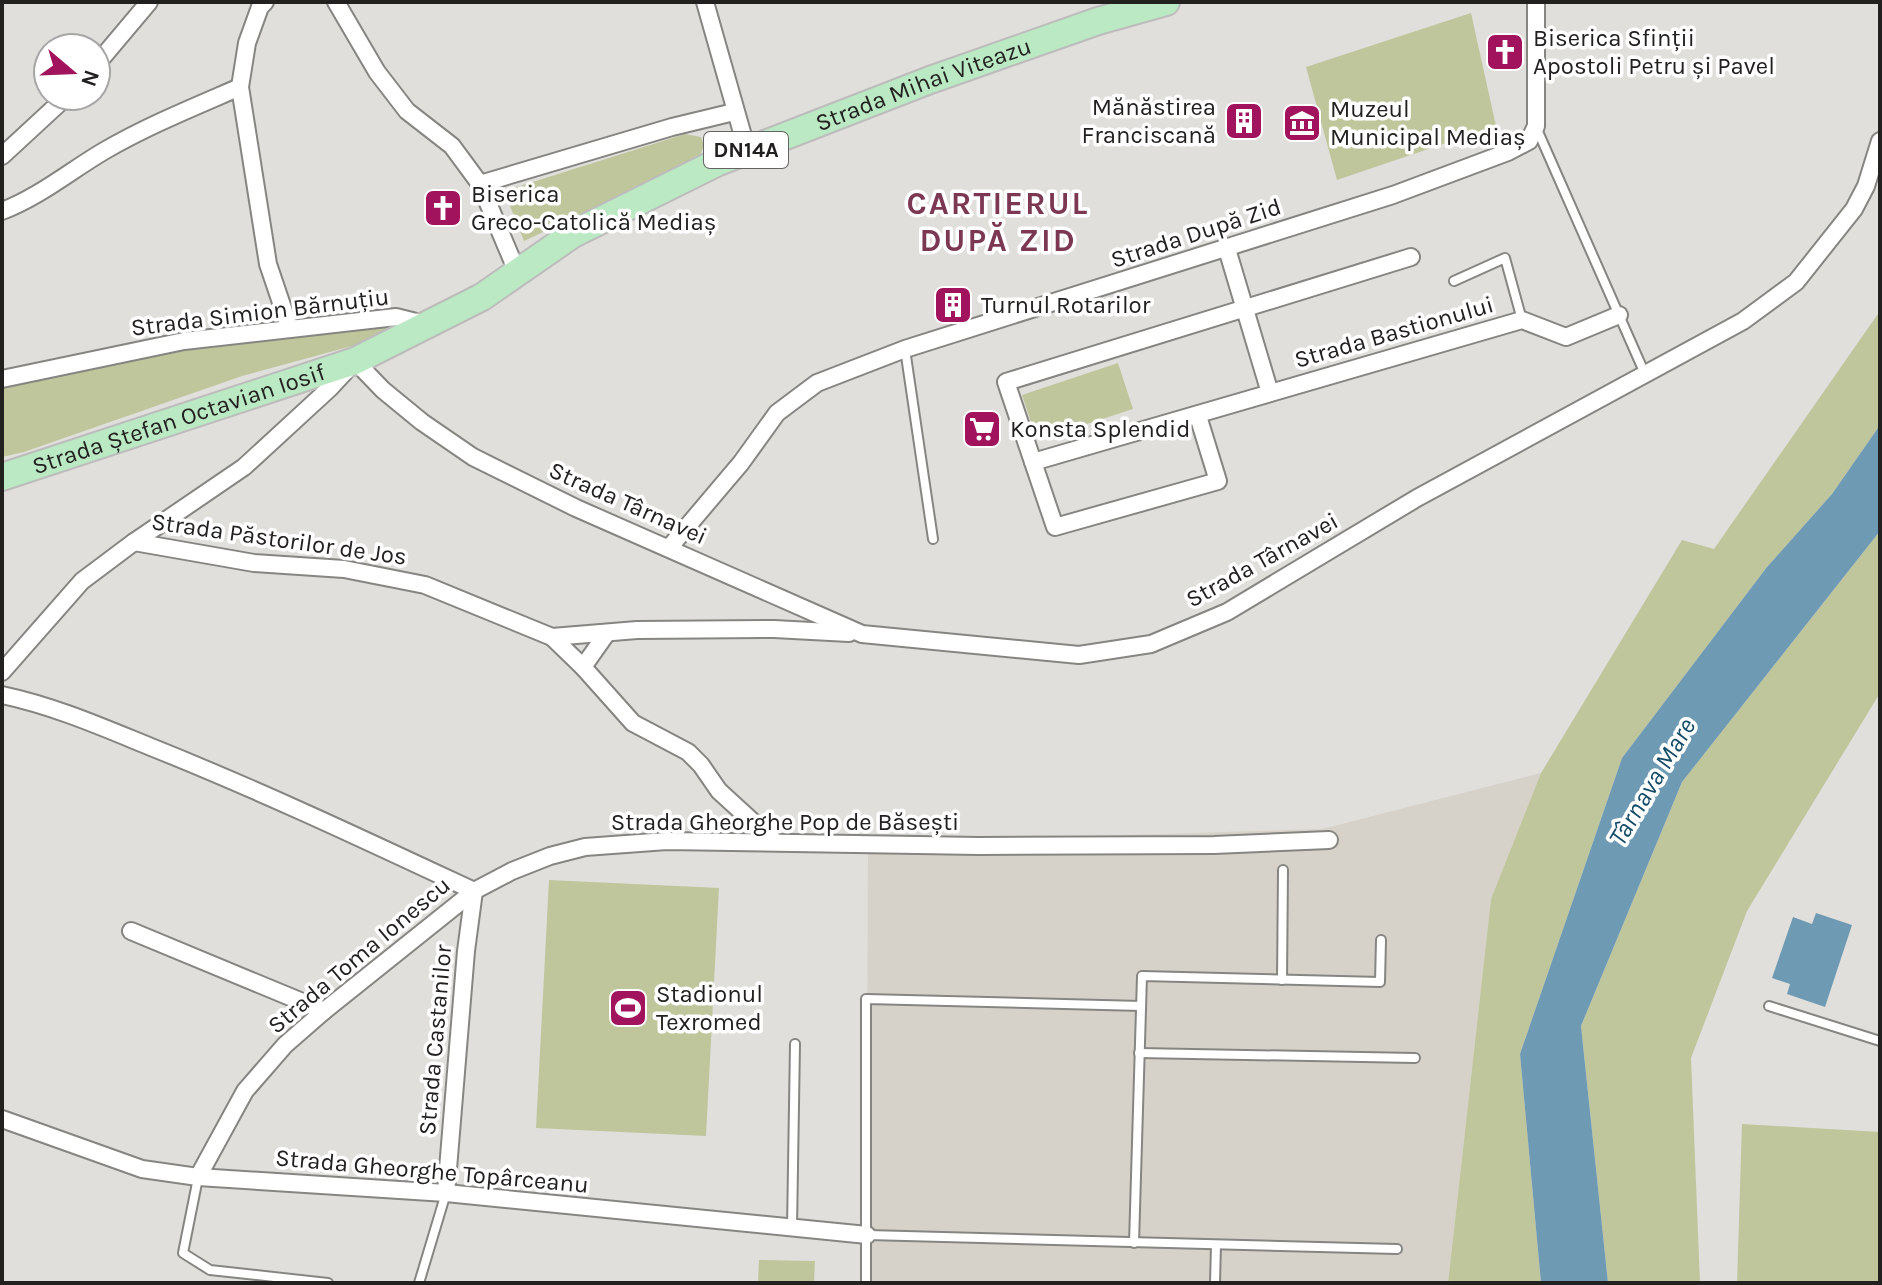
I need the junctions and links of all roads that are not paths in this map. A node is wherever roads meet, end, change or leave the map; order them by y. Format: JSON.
{"nodes":[{"id":1,"x":149,"y":2,"type":"edge"},
{"id":2,"x":265,"y":2,"type":"edge"},
{"id":3,"x":336,"y":2,"type":"edge"},
{"id":4,"x":705,"y":2,"type":"edge"},
{"id":5,"x":1166,"y":2,"type":"edge"},
{"id":6,"x":1536,"y":2,"type":"edge"},
{"id":7,"x":112,"y":46,"type":"edge"},
{"id":8,"x":240,"y":87,"type":"junction"},
{"id":9,"x":50,"y":112,"type":"edge"},
{"id":10,"x":734,"y":112,"type":"junction"},
{"id":11,"x":1536,"y":126,"type":"junction"},
{"id":12,"x":1880,"y":141,"type":"edge"},
{"id":13,"x":747,"y":150,"type":"junction"},
{"id":14,"x":2,"y":156,"type":"edge"},
{"id":15,"x":480,"y":184,"type":"junction"},
{"id":16,"x":2,"y":211,"type":"edge"},
{"id":17,"x":1227,"y":249,"type":"junction"},
{"id":18,"x":1411,"y":257,"type":"dead end"},
{"id":19,"x":518,"y":274,"type":"junction"},
{"id":20,"x":1454,"y":281,"type":"dead end"},
{"id":21,"x":1245,"y":308,"type":"junction"},
{"id":22,"x":1619,"y":315,"type":"junction"},
{"id":23,"x":1522,"y":320,"type":"junction"},
{"id":24,"x":429,"y":325,"type":"junction"},
{"id":25,"x":290,"y":329,"type":"junction"},
{"id":26,"x":905,"y":349,"type":"junction"},
{"id":27,"x":355,"y":361,"type":"junction"},
{"id":28,"x":1645,"y":374,"type":"junction"},
{"id":29,"x":2,"y":379,"type":"edge"},
{"id":30,"x":1270,"y":393,"type":"junction"},
{"id":31,"x":1198,"y":416,"type":"junction"},
{"id":32,"x":1033,"y":462,"type":"junction"},
{"id":33,"x":2,"y":477,"type":"edge"},
{"id":34,"x":933,"y":539,"type":"dead end"},
{"id":35,"x":134,"y":542,"type":"junction"},
{"id":36,"x":669,"y":548,"type":"junction"},
{"id":37,"x":607,"y":633,"type":"junction"},
{"id":38,"x":862,"y":634,"type":"junction"},
{"id":39,"x":552,"y":637,"type":"junction"},
{"id":40,"x":583,"y":667,"type":"junction"},
{"id":41,"x":2,"y":672,"type":"edge"},
{"id":42,"x":2,"y":695,"type":"edge"},
{"id":43,"x":1329,"y":840,"type":"dead end"},
{"id":44,"x":775,"y":842,"type":"junction"},
{"id":45,"x":1283,"y":870,"type":"dead end"},
{"id":46,"x":474,"y":891,"type":"junction"},
{"id":47,"x":131,"y":931,"type":"dead end"},
{"id":48,"x":1381,"y":940,"type":"dead end"},
{"id":49,"x":1282,"y":980,"type":"junction"},
{"id":50,"x":1141,"y":1006,"type":"junction"},
{"id":51,"x":1769,"y":1006,"type":"dead end"},
{"id":52,"x":324,"y":1011,"type":"junction"},
{"id":53,"x":1880,"y":1041,"type":"edge"},
{"id":54,"x":795,"y":1044,"type":"dead end"},
{"id":55,"x":1139,"y":1053,"type":"junction"},
{"id":56,"x":1415,"y":1058,"type":"dead end"},
{"id":57,"x":2,"y":1119,"type":"edge"},
{"id":58,"x":198,"y":1177,"type":"junction"},
{"id":59,"x":446,"y":1193,"type":"junction"},
{"id":60,"x":792,"y":1229,"type":"junction"},
{"id":61,"x":867,"y":1235,"type":"junction"},
{"id":62,"x":1134,"y":1243,"type":"junction"},
{"id":63,"x":1216,"y":1245,"type":"junction"},
{"id":64,"x":1397,"y":1249,"type":"dead end"},
{"id":65,"x":328,"y":1283,"type":"edge"},
{"id":66,"x":419,"y":1283,"type":"edge"},
{"id":67,"x":866,"y":1283,"type":"edge"},
{"id":68,"x":1215,"y":1283,"type":"edge"}],
"edges":[{"from":1,"to":7,"type":"street"},
{"from":2,"to":8,"type":"street"},
{"from":3,"to":15,"type":"street"},
{"from":4,"to":10,"type":"street"},
{"from":5,"to":13,"type":"main road","name":"Strada Mihai Viteazu","number":"DN14A"},
{"from":6,"to":11,"type":"street"},
{"from":8,"to":16,"type":"street"},
{"from":8,"to":25,"type":"street"},
{"from":9,"to":14,"type":"street"},
{"from":10,"to":13,"type":"street"},
{"from":10,"to":15,"type":"street"},
{"from":11,"to":17,"type":"street","name":"Strada După Zid"},
{"from":11,"to":22,"type":"lane"},
{"from":12,"to":28,"type":"street","name":"Strada Târnavei"},
{"from":13,"to":19,"type":"main road","name":"Strada Mihai Viteazu","number":"DN14A"},
{"from":15,"to":19,"type":"street"},
{"from":17,"to":21,"type":"street","name":"Strada Bastionului"},
{"from":17,"to":26,"type":"street","name":"Strada După Zid"},
{"from":18,"to":21,"type":"street"},
{"from":19,"to":24,"type":"main road","name":"Strada Mihai Viteazu","number":"DN14A"},
{"from":20,"to":23,"type":"lane"},
{"from":21,"to":30,"type":"street","name":"Strada Bastionului"},
{"from":21,"to":32,"type":"street"},
{"from":22,"to":23,"type":"street","name":"Strada Bastionului"},
{"from":22,"to":28,"type":"lane"},
{"from":23,"to":30,"type":"street","name":"Strada Bastionului"},
{"from":24,"to":25,"type":"street","name":"Strada Simion Bărnuțiu"},
{"from":24,"to":27,"type":"main road","name":"Strada Mihai Viteazu","number":"DN14A"},
{"from":25,"to":29,"type":"street","name":"Strada Simion Bărnuțiu"},
{"from":26,"to":34,"type":"lane"},
{"from":26,"to":36,"type":"street","name":"Strada După Zid"},
{"from":27,"to":33,"type":"main road","name":"Strada Ștefan Octavian Iosif","number":"DN14A"},
{"from":27,"to":35,"type":"street"},
{"from":27,"to":36,"type":"street","name":"Strada Târnavei"},
{"from":28,"to":38,"type":"street","name":"Strada Târnavei"},
{"from":30,"to":31,"type":"street","name":"Strada Bastionului"},
{"from":31,"to":32,"type":"street","name":"Strada Bastionului"},
{"from":31,"to":32,"type":"street"},
{"from":35,"to":39,"type":"street","name":"Strada Păstorilor de Jos"},
{"from":35,"to":41,"type":"street"},
{"from":36,"to":38,"type":"street","name":"Strada Târnavei"},
{"from":37,"to":38,"type":"street","name":"Strada Păstorilor de Jos"},
{"from":37,"to":39,"type":"street","name":"Strada Păstorilor de Jos"},
{"from":37,"to":40,"type":"street"},
{"from":39,"to":40,"type":"street","name":"Strada Păstorilor de Jos"},
{"from":40,"to":44,"type":"street","name":"Strada Păstorilor de Jos"},
{"from":42,"to":46,"type":"street"},
{"from":43,"to":44,"type":"street","name":"Strada Gheorghe Pop de Băsești"},
{"from":44,"to":46,"type":"street","name":"Strada Gheorghe Pop de Băsești"},
{"from":45,"to":49,"type":"lane"},
{"from":46,"to":52,"type":"street","name":"Strada Toma Ionescu"},
{"from":46,"to":59,"type":"street","name":"Strada Castanilor"},
{"from":47,"to":52,"type":"street"},
{"from":48,"to":49,"type":"lane"},
{"from":49,"to":50,"type":"lane"},
{"from":50,"to":55,"type":"lane"},
{"from":50,"to":61,"type":"lane"},
{"from":51,"to":53,"type":"lane"},
{"from":52,"to":58,"type":"street","name":"Strada Toma Ionescu"},
{"from":54,"to":60,"type":"lane"},
{"from":55,"to":56,"type":"lane"},
{"from":55,"to":62,"type":"lane"},
{"from":57,"to":58,"type":"street","name":"Strada Gheorghe Topârceanu"},
{"from":58,"to":59,"type":"street","name":"Strada Gheorghe Topârceanu"},
{"from":58,"to":65,"type":"lane"},
{"from":59,"to":60,"type":"street","name":"Strada Gheorghe Topârceanu"},
{"from":59,"to":66,"type":"lane"},
{"from":60,"to":61,"type":"street","name":"Strada Gheorghe Topârceanu"},
{"from":61,"to":62,"type":"lane"},
{"from":61,"to":67,"type":"lane"},
{"from":62,"to":63,"type":"lane"},
{"from":63,"to":64,"type":"lane"},
{"from":63,"to":68,"type":"lane"}]}
